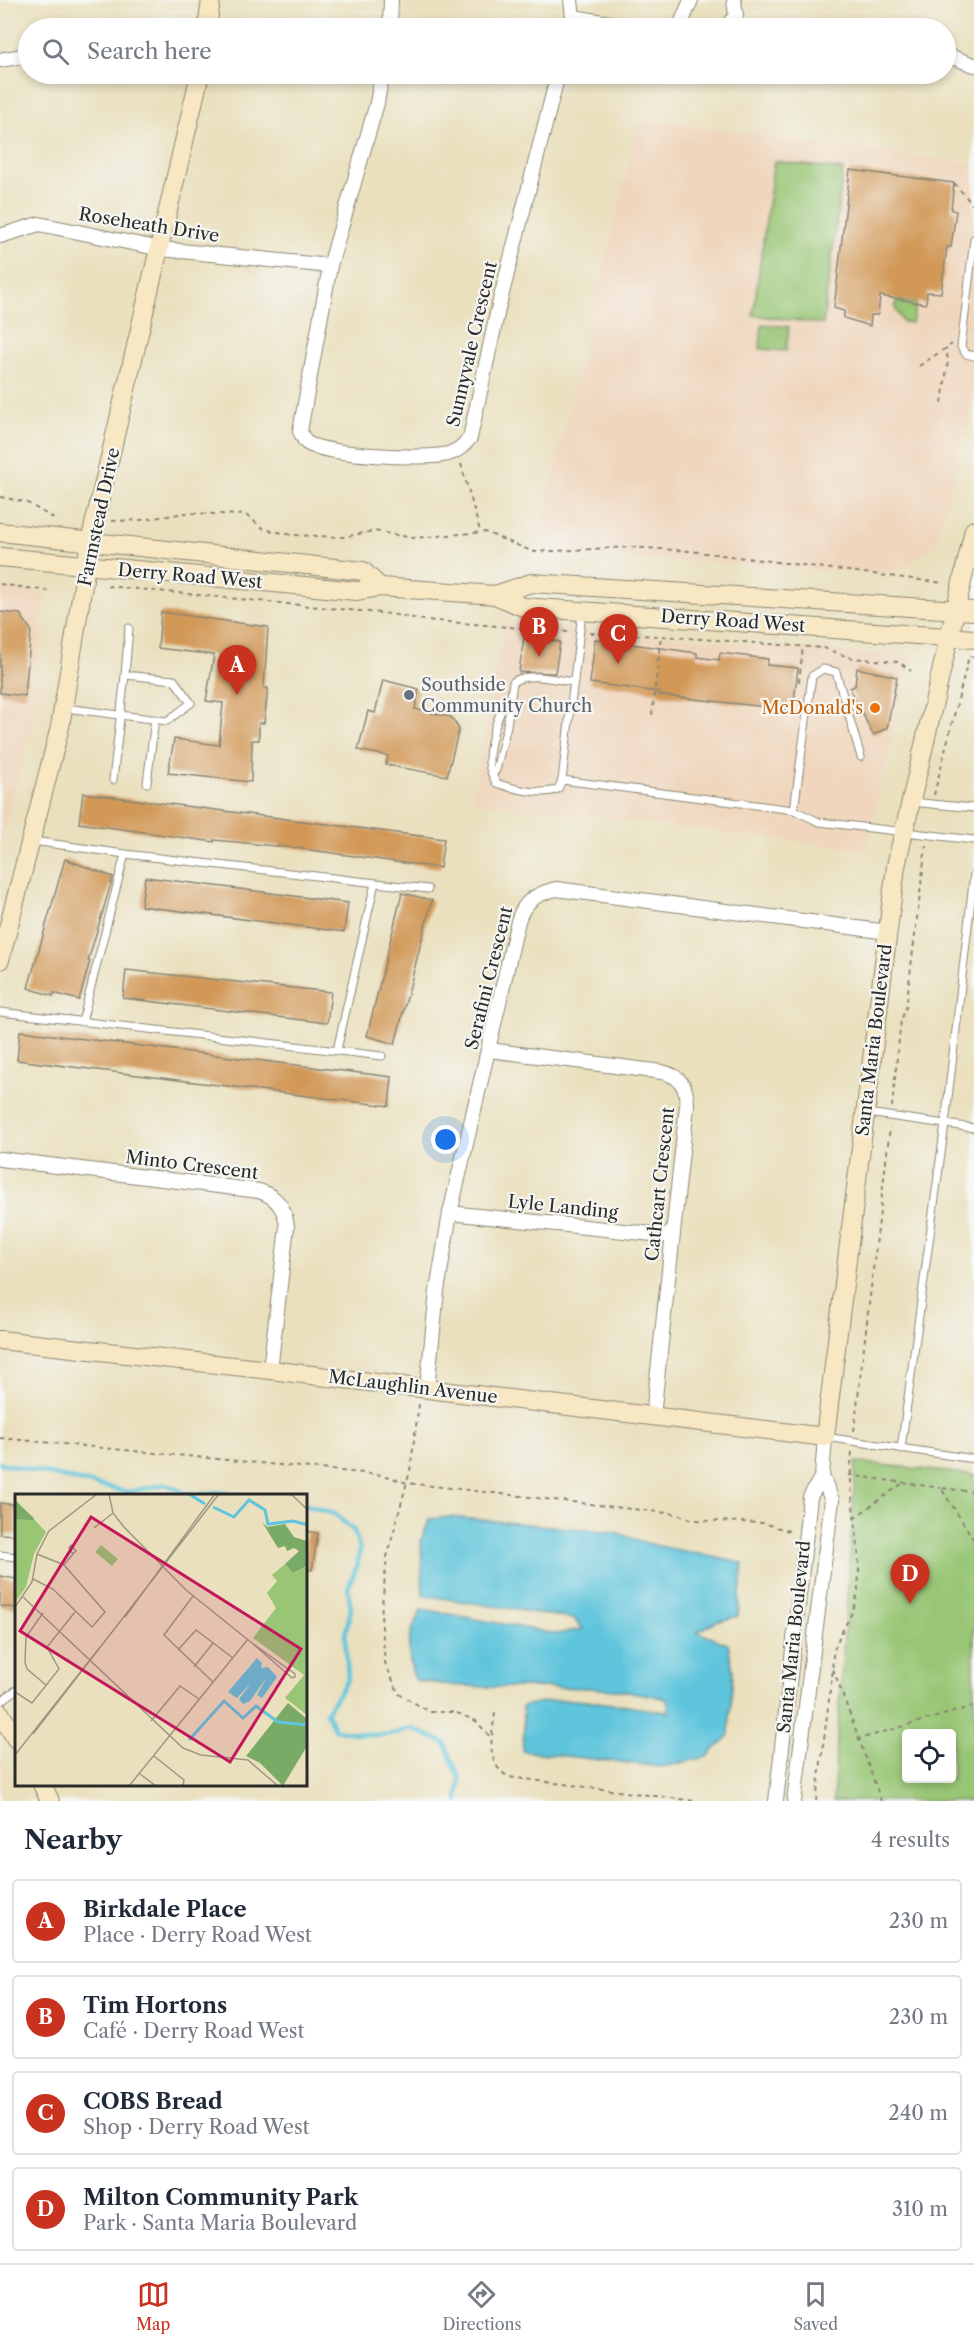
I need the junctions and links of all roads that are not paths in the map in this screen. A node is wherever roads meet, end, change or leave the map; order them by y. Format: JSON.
{"nodes":[{"id":1,"x":211,"y":0,"type":"edge"},
{"id":2,"x":391,"y":0,"type":"edge"},
{"id":3,"x":571,"y":0,"type":"edge"},
{"id":4,"x":691,"y":0,"type":"edge"},
{"id":5,"x":735,"y":0,"type":"edge"},
{"id":6,"x":208,"y":18,"type":"edge"},
{"id":7,"x":390,"y":18,"type":"edge"},
{"id":8,"x":572,"y":18,"type":"edge"},
{"id":9,"x":683,"y":18,"type":"edge"},
{"id":10,"x":734,"y":18,"type":"edge"},
{"id":11,"x":18,"y":57,"type":"edge"},
{"id":12,"x":956,"y":59,"type":"edge"},
{"id":13,"x":0,"y":60,"type":"edge"},
{"id":14,"x":974,"y":65,"type":"edge"},
{"id":15,"x":198,"y":84,"type":"edge"},
{"id":16,"x":380,"y":84,"type":"edge"},
{"id":17,"x":555,"y":84,"type":"edge"},
{"id":18,"x":0,"y":236,"type":"edge"},
{"id":19,"x":974,"y":239,"type":"edge"},
{"id":20,"x":161,"y":249,"type":"junction"},
{"id":21,"x":330,"y":266,"type":"junction"},
{"id":22,"x":974,"y":356,"type":"edge"},
{"id":23,"x":974,"y":530,"type":"edge"},
{"id":24,"x":0,"y":532,"type":"edge"},
{"id":25,"x":90,"y":542,"type":"junction"},
{"id":26,"x":0,"y":557,"type":"edge"},
{"id":27,"x":86,"y":567,"type":"junction"},
{"id":28,"x":380,"y":587,"type":"junction"},
{"id":29,"x":495,"y":595,"type":"junction"},
{"id":30,"x":965,"y":610,"type":"edge"},
{"id":31,"x":582,"y":611,"type":"junction"},
{"id":32,"x":129,"y":628,"type":"dead end"},
{"id":33,"x":947,"y":637,"type":"junction"},
{"id":34,"x":974,"y":639,"type":"edge"},
{"id":35,"x":125,"y":675,"type":"junction"},
{"id":36,"x":574,"y":682,"type":"junction"},
{"id":37,"x":63,"y":707,"type":"junction"},
{"id":38,"x":120,"y":714,"type":"junction"},
{"id":39,"x":155,"y":719,"type":"junction"},
{"id":40,"x":861,"y":757,"type":"dead end"},
{"id":41,"x":113,"y":780,"type":"dead end"},
{"id":42,"x":562,"y":780,"type":"junction"},
{"id":43,"x":147,"y":783,"type":"dead end"},
{"id":44,"x":909,"y":802,"type":"junction"},
{"id":45,"x":974,"y":808,"type":"edge"},
{"id":46,"x":794,"y":810,"type":"junction"},
{"id":47,"x":902,"y":833,"type":"junction"},
{"id":48,"x":974,"y":840,"type":"edge"},
{"id":49,"x":33,"y":841,"type":"junction"},
{"id":50,"x":125,"y":854,"type":"junction"},
{"id":51,"x":974,"y":874,"type":"edge"},
{"id":52,"x":375,"y":883,"type":"junction"},
{"id":53,"x":428,"y":889,"type":"dead end"},
{"id":54,"x":6,"y":913,"type":"edge"},
{"id":55,"x":888,"y":932,"type":"junction"},
{"id":56,"x":0,"y":960,"type":"edge"},
{"id":57,"x":0,"y":1012,"type":"edge"},
{"id":58,"x":82,"y":1022,"type":"junction"},
{"id":59,"x":337,"y":1050,"type":"junction"},
{"id":60,"x":489,"y":1050,"type":"junction"},
{"id":61,"x":382,"y":1056,"type":"dead end"},
{"id":62,"x":865,"y":1113,"type":"junction"},
{"id":63,"x":945,"y":1124,"type":"junction"},
{"id":64,"x":974,"y":1128,"type":"edge"},
{"id":65,"x":0,"y":1159,"type":"edge"},
{"id":66,"x":450,"y":1213,"type":"junction"},
{"id":67,"x":672,"y":1236,"type":"junction"},
{"id":68,"x":0,"y":1340,"type":"edge"},
{"id":69,"x":270,"y":1370,"type":"junction"},
{"id":70,"x":424,"y":1388,"type":"junction"},
{"id":71,"x":652,"y":1416,"type":"junction"},
{"id":72,"x":825,"y":1437,"type":"junction"},
{"id":73,"x":901,"y":1449,"type":"junction"},
{"id":74,"x":974,"y":1459,"type":"edge"},
{"id":75,"x":822,"y":1476,"type":"junction"},
{"id":76,"x":0,"y":1555,"type":"edge"},
{"id":77,"x":15,"y":1557,"type":"edge"},
{"id":78,"x":15,"y":1691,"type":"edge"},
{"id":79,"x":0,"y":1702,"type":"edge"},
{"id":80,"x":0,"y":1713,"type":"edge"},
{"id":81,"x":15,"y":1737,"type":"edge"},
{"id":82,"x":42,"y":1786,"type":"edge"},
{"id":83,"x":50,"y":1801,"type":"edge"},
{"id":84,"x":776,"y":1801,"type":"edge"},
{"id":85,"x":794,"y":1801,"type":"edge"}],
"edges":[{"from":1,"to":6,"type":"street"},
{"from":2,"to":7,"type":"street"},
{"from":3,"to":8,"type":"street"},
{"from":4,"to":9,"type":"street"},
{"from":5,"to":10,"type":"street"},
{"from":11,"to":13,"type":"street"},
{"from":12,"to":14,"type":"street"},
{"from":15,"to":20,"type":"street","name":"Farmstead Drive"},
{"from":16,"to":21,"type":"street","name":"Sunnyvale Crescent"},
{"from":17,"to":21,"type":"street","name":"Sunnyvale Crescent"},
{"from":18,"to":20,"type":"street","name":"Roseheath Drive"},
{"from":19,"to":22,"type":"lane"},
{"from":20,"to":21,"type":"street","name":"Roseheath Drive"},
{"from":20,"to":25,"type":"street","name":"Farmstead Drive"},
{"from":23,"to":30,"type":"street","name":"Santa Maria Boulevard"},
{"from":24,"to":25,"type":"street","name":"Derry Road West"},
{"from":25,"to":27,"type":"street","name":"Farmstead Drive"},
{"from":25,"to":28,"type":"street","name":"Derry Road West"},
{"from":26,"to":27,"type":"street","name":"Derry Road West"},
{"from":27,"to":28,"type":"street","name":"Derry Road West"},
{"from":27,"to":37,"type":"street","name":"Farmstead Drive"},
{"from":28,"to":29,"type":"street","name":"Derry Road West"},
{"from":29,"to":30,"type":"street","name":"Derry Road West"},
{"from":29,"to":31,"type":"street","name":"Derry Road West"},
{"from":30,"to":33,"type":"street","name":"Santa Maria Boulevard"},
{"from":31,"to":33,"type":"street","name":"Derry Road West"},
{"from":31,"to":36,"type":"lane"},
{"from":32,"to":35,"type":"lane"},
{"from":33,"to":34,"type":"street","name":"Derry Road West"},
{"from":33,"to":44,"type":"street","name":"Santa Maria Boulevard"},
{"from":35,"to":38,"type":"lane"},
{"from":35,"to":39,"type":"lane"},
{"from":36,"to":42,"type":"lane"},
{"from":36,"to":42,"type":"lane"},
{"from":37,"to":38,"type":"lane"},
{"from":37,"to":49,"type":"street","name":"Farmstead Drive"},
{"from":38,"to":39,"type":"lane"},
{"from":38,"to":41,"type":"lane"},
{"from":39,"to":43,"type":"lane"},
{"from":40,"to":46,"type":"lane"},
{"from":42,"to":46,"type":"lane"},
{"from":44,"to":45,"type":"lane"},
{"from":44,"to":47,"type":"street","name":"Santa Maria Boulevard"},
{"from":46,"to":47,"type":"lane"},
{"from":47,"to":48,"type":"lane"},
{"from":47,"to":55,"type":"street","name":"Santa Maria Boulevard"},
{"from":49,"to":50,"type":"lane"},
{"from":49,"to":54,"type":"street","name":"Farmstead Drive"},
{"from":50,"to":52,"type":"lane"},
{"from":50,"to":58,"type":"lane"},
{"from":51,"to":63,"type":"lane"},
{"from":52,"to":53,"type":"lane"},
{"from":52,"to":59,"type":"lane"},
{"from":54,"to":56,"type":"street","name":"Farmstead Drive"},
{"from":55,"to":60,"type":"street","name":"Serafini Crescent"},
{"from":55,"to":62,"type":"street","name":"Santa Maria Boulevard"},
{"from":57,"to":58,"type":"lane"},
{"from":58,"to":59,"type":"lane"},
{"from":59,"to":61,"type":"lane"},
{"from":60,"to":66,"type":"street","name":"Serafini Crescent"},
{"from":60,"to":67,"type":"street","name":"Cathcart Crescent"},
{"from":62,"to":63,"type":"lane"},
{"from":62,"to":72,"type":"street","name":"Santa Maria Boulevard"},
{"from":63,"to":64,"type":"lane"},
{"from":63,"to":73,"type":"lane"},
{"from":65,"to":69,"type":"street","name":"Minto Crescent"},
{"from":66,"to":67,"type":"street","name":"Lyle Landing"},
{"from":66,"to":70,"type":"street","name":"Serafini Crescent"},
{"from":67,"to":71,"type":"street","name":"Cathcart Crescent"},
{"from":68,"to":69,"type":"street","name":"McLaughlin Avenue"},
{"from":69,"to":70,"type":"street","name":"McLaughlin Avenue"},
{"from":70,"to":71,"type":"street","name":"McLaughlin Avenue"},
{"from":71,"to":72,"type":"street","name":"McLaughlin Avenue"},
{"from":72,"to":73,"type":"lane"},
{"from":72,"to":75,"type":"street","name":"Santa Maria Boulevard"},
{"from":73,"to":74,"type":"lane"},
{"from":75,"to":84,"type":"street","name":"Santa Maria Boulevard"},
{"from":75,"to":85,"type":"street","name":"Santa Maria Boulevard"},
{"from":76,"to":77,"type":"lane"},
{"from":78,"to":79,"type":"lane"},
{"from":80,"to":81,"type":"street"},
{"from":82,"to":83,"type":"street"}]}
